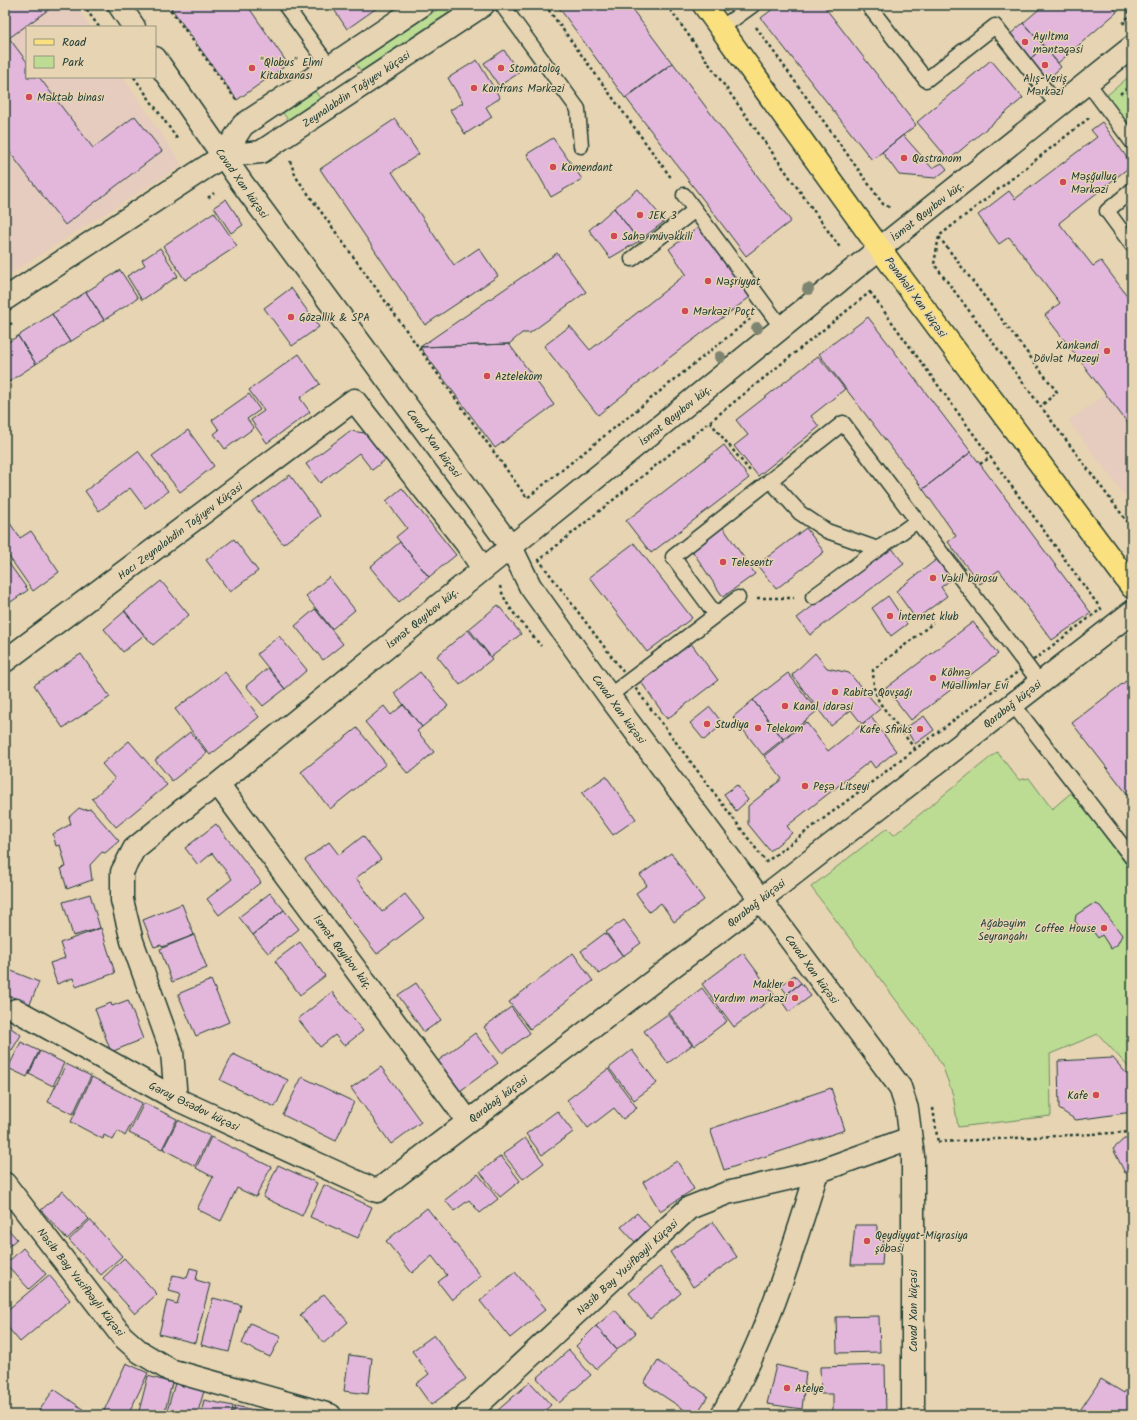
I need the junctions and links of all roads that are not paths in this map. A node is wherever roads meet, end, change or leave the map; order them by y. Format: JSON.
{"nodes":[{"id":1,"x":119,"y":5,"type":"edge"},
{"id":2,"x":285,"y":5,"type":"edge"},
{"id":3,"x":422,"y":5,"type":"edge"},
{"id":4,"x":483,"y":5,"type":"edge"},
{"id":5,"x":502,"y":5,"type":"edge"},
{"id":6,"x":704,"y":5,"type":"edge"},
{"id":7,"x":868,"y":5,"type":"edge"},
{"id":8,"x":749,"y":8,"type":"edge"},
{"id":9,"x":133,"y":26,"type":"edge"},
{"id":10,"x":721,"y":28,"type":"junction"},
{"id":11,"x":1132,"y":47,"type":"edge"},
{"id":12,"x":156,"y":59,"type":"edge"},
{"id":13,"x":330,"y":67,"type":"junction"},
{"id":14,"x":1088,"y":83,"type":"junction"},
{"id":15,"x":349,"y":95,"type":"junction"},
{"id":16,"x":1059,"y":107,"type":"junction"},
{"id":17,"x":1132,"y":142,"type":"edge"},
{"id":18,"x":581,"y":146,"type":"dead end"},
{"id":19,"x":223,"y":156,"type":"junction"},
{"id":20,"x":1132,"y":190,"type":"edge"},
{"id":21,"x":684,"y":195,"type":"road end"},
{"id":22,"x":695,"y":210,"type":"junction"},
{"id":23,"x":1132,"y":245,"type":"edge"},
{"id":24,"x":880,"y":248,"type":"junction"},
{"id":25,"x":632,"y":259,"type":"dead end"},
{"id":26,"x":5,"y":299,"type":"edge"},
{"id":27,"x":782,"y":328,"type":"junction"},
{"id":28,"x":766,"y":483,"type":"junction"},
{"id":29,"x":917,"y":521,"type":"junction"},
{"id":30,"x":878,"y":549,"type":"junction"},
{"id":31,"x":496,"y":558,"type":"junction"},
{"id":32,"x":1132,"y":587,"type":"edge"},
{"id":33,"x":813,"y":597,"type":"road end"},
{"id":34,"x":738,"y":598,"type":"road end"},
{"id":35,"x":1132,"y":612,"type":"edge"},
{"id":36,"x":716,"y":615,"type":"junction"},
{"id":37,"x":5,"y":661,"type":"edge"},
{"id":38,"x":1040,"y":683,"type":"junction"},
{"id":39,"x":609,"y":696,"type":"junction"},
{"id":40,"x":1012,"y":703,"type":"junction"},
{"id":41,"x":218,"y":784,"type":"junction"},
{"id":42,"x":1132,"y":858,"type":"edge"},
{"id":43,"x":760,"y":899,"type":"junction"},
{"id":44,"x":16,"y":1010,"type":"dead end"},
{"id":45,"x":176,"y":1099,"type":"junction"},
{"id":46,"x":468,"y":1121,"type":"junction"},
{"id":47,"x":910,"y":1138,"type":"junction"},
{"id":48,"x":817,"y":1172,"type":"junction"},
{"id":49,"x":5,"y":1184,"type":"edge"},
{"id":50,"x":377,"y":1191,"type":"joint"},
{"id":51,"x":330,"y":1415,"type":"edge"},
{"id":52,"x":467,"y":1415,"type":"edge"},
{"id":53,"x":722,"y":1415,"type":"edge"},
{"id":54,"x":913,"y":1415,"type":"edge"}],
"edges":[{"from":1,"to":9,"type":"street"},
{"from":2,"to":13,"type":"lane"},
{"from":3,"to":13,"type":"street","name":"Zeynalabdin Tağıyev küçəsi"},
{"from":4,"to":15,"type":"street","name":"Zeynalabdin Tağıyev küçəsi"},
{"from":5,"to":18,"type":"lane"},
{"from":6,"to":10,"type":"main road","name":"Pənahəli Xan küçəsi"},
{"from":7,"to":16,"type":"lane"},
{"from":8,"to":10,"type":"lane"},
{"from":10,"to":24,"type":"main road","name":"Pənahəli Xan küçəsi"},
{"from":11,"to":14,"type":"street","name":"İsmət Qayıbov küç."},
{"from":12,"to":19,"type":"street","name":"Cavad Xan küçəsi"},
{"from":13,"to":15,"type":"street"},
{"from":13,"to":19,"type":"street","name":"Zeynalabdin Tağıyev küçəsi"},
{"from":14,"to":16,"type":"street","name":"İsmət Qayıbov küç."},
{"from":14,"to":17,"type":"lane"},
{"from":15,"to":19,"type":"street","name":"Zeynalabdin Tağıyev küçəsi"},
{"from":16,"to":24,"type":"street","name":"İsmət Qayıbov küç."},
{"from":19,"to":26,"type":"street","name":"Zeynalabdin Tağıyev küçəsi"},
{"from":19,"to":31,"type":"street","name":"Cavad Xan küçəsi"},
{"from":20,"to":23,"type":"lane"},
{"from":21,"to":22,"type":"lane"},
{"from":22,"to":25,"type":"lane"},
{"from":22,"to":27,"type":"lane"},
{"from":24,"to":27,"type":"street","name":"İsmət Qayıbov küç."},
{"from":24,"to":32,"type":"main road","name":"Pənahəli Xan küçəsi"},
{"from":27,"to":31,"type":"street","name":"İsmət Qayıbov küç."},
{"from":28,"to":29,"type":"lane"},
{"from":28,"to":30,"type":"lane"},
{"from":28,"to":36,"type":"lane"},
{"from":29,"to":30,"type":"lane"},
{"from":29,"to":38,"type":"lane"},
{"from":30,"to":33,"type":"lane"},
{"from":31,"to":37,"type":"street","name":"Hacı Zeynalabdin Tağıyev Küçəsi"},
{"from":31,"to":39,"type":"street","name":"Cavad Xan küçəsi"},
{"from":31,"to":41,"type":"street","name":"İsmət Qayıbov küç."},
{"from":34,"to":36,"type":"lane"},
{"from":35,"to":38,"type":"street","name":"Qarabağ küçəsi"},
{"from":36,"to":39,"type":"lane"},
{"from":38,"to":40,"type":"street","name":"Qarabağ küçəsi"},
{"from":39,"to":43,"type":"street","name":"Cavad Xan küçəsi"},
{"from":40,"to":42,"type":"lane"},
{"from":40,"to":43,"type":"street","name":"Qarabağ küçəsi"},
{"from":41,"to":45,"type":"street","name":"İsmət Qayıbov küç."},
{"from":41,"to":46,"type":"street","name":"İsmət Qayıbov küç."},
{"from":43,"to":46,"type":"street","name":"Qarabağ küçəsi"},
{"from":43,"to":47,"type":"street","name":"Cavad Xan küçəsi"},
{"from":44,"to":45,"type":"street","name":"Gəray Əsədov küçəsi"},
{"from":45,"to":50,"type":"street","name":"Gəray Əsədov küçəsi"},
{"from":46,"to":50,"type":"street","name":"Qarabağ küçəsi"},
{"from":47,"to":48,"type":"street","name":"Nəsib Bəy Yusifbəyli Küçəsi"},
{"from":47,"to":54,"type":"street","name":"Cavad Xan küçəsi"},
{"from":48,"to":52,"type":"street","name":"Nəsib Bəy Yusifbəyli Küçəsi"},
{"from":48,"to":53,"type":"street"},
{"from":49,"to":51,"type":"street","name":"Nəsib Bəy Yusifbəyli Küçəsi"}]}
